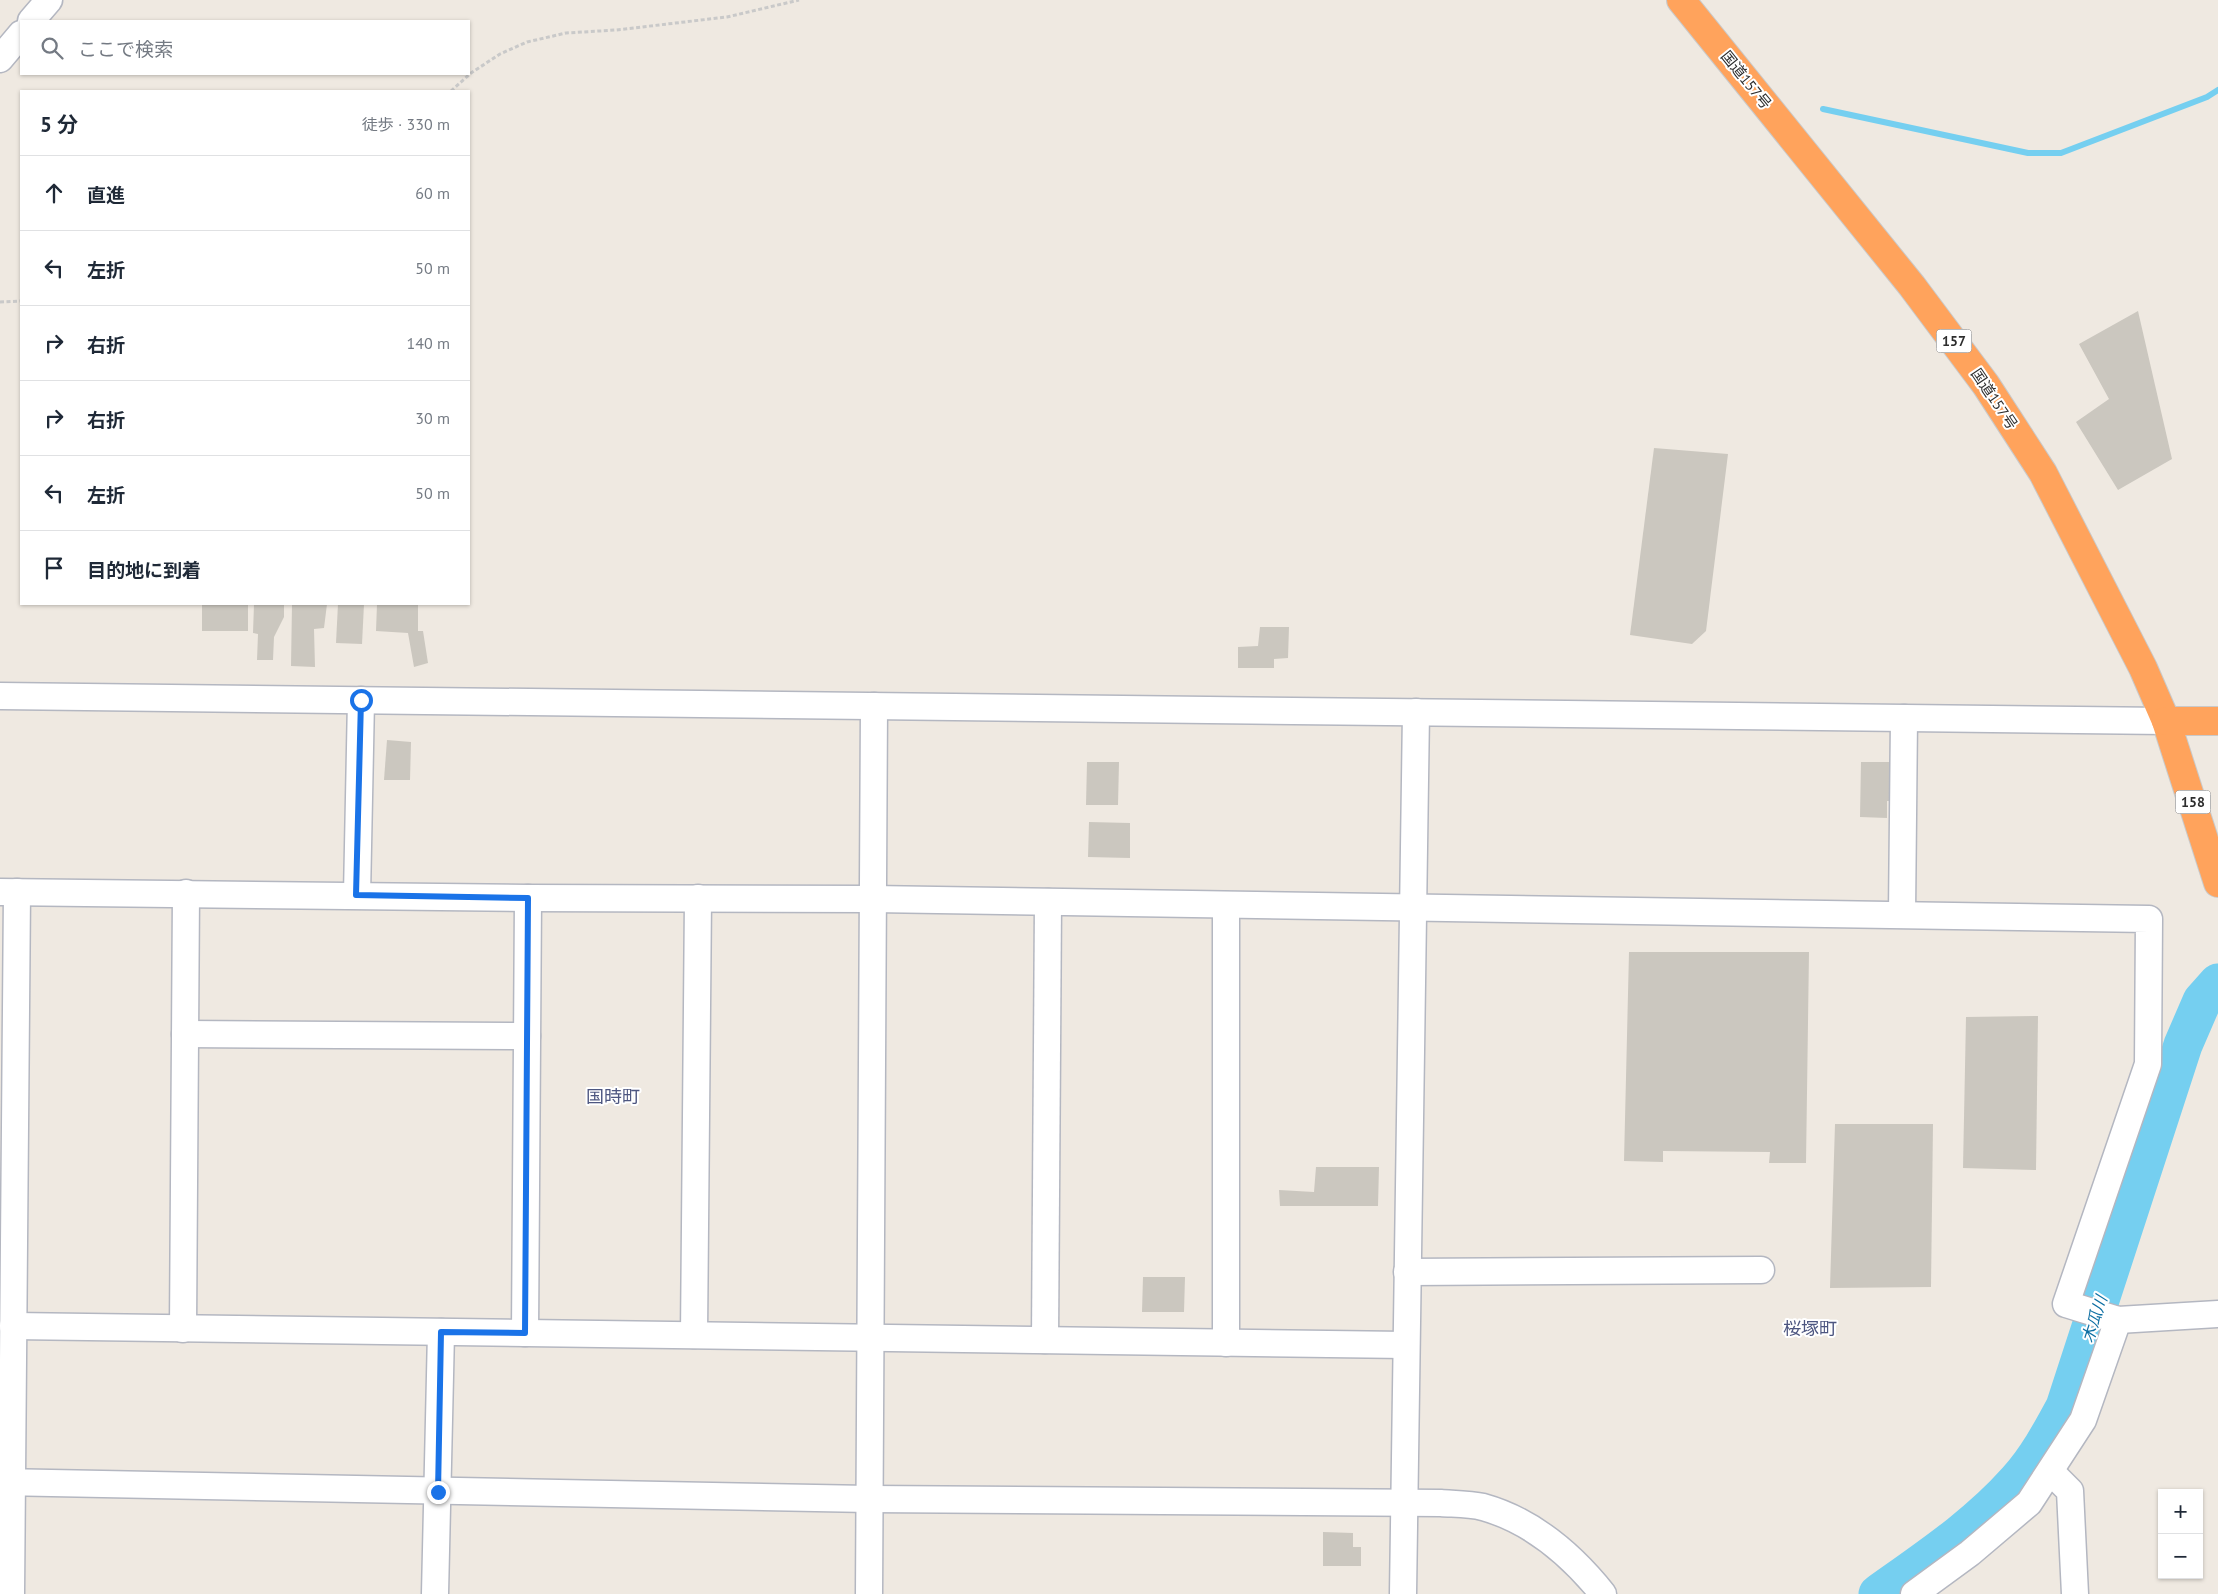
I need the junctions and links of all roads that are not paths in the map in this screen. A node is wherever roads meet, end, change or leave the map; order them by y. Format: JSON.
{"nodes":[{"id":1,"x":49,"y":0,"type":"edge"},
{"id":2,"x":1681,"y":0,"type":"edge"},
{"id":3,"x":33,"y":20,"type":"edge"},
{"id":4,"x":20,"y":35,"type":"edge"},
{"id":5,"x":0,"y":59,"type":"edge"},
{"id":6,"x":0,"y":696,"type":"edge"},
{"id":7,"x":361,"y":700,"type":"junction"},
{"id":8,"x":874,"y":706,"type":"junction"},
{"id":9,"x":1416,"y":712,"type":"junction"},
{"id":10,"x":1904,"y":718,"type":"junction"},
{"id":11,"x":2166,"y":721,"type":"junction"},
{"id":12,"x":2218,"y":721,"type":"edge"},
{"id":13,"x":2218,"y":883,"type":"edge"},
{"id":14,"x":9,"y":892,"type":"edge"},
{"id":15,"x":186,"y":894,"type":"junction"},
{"id":16,"x":356,"y":895,"type":"junction"},
{"id":17,"x":528,"y":898,"type":"junction"},
{"id":18,"x":698,"y":898,"type":"junction"},
{"id":19,"x":873,"y":899,"type":"junction"},
{"id":20,"x":1048,"y":902,"type":"junction"},
{"id":21,"x":1226,"y":905,"type":"junction"},
{"id":22,"x":1413,"y":907,"type":"junction"},
{"id":23,"x":1902,"y":914,"type":"junction"},
{"id":24,"x":185,"y":1034,"type":"junction"},
{"id":25,"x":527,"y":1036,"type":"junction"},
{"id":26,"x":1760,"y":1270,"type":"dead end"},
{"id":27,"x":1407,"y":1272,"type":"junction"},
{"id":28,"x":2218,"y":1314,"type":"edge"},
{"id":29,"x":2113,"y":1319,"type":"junction"},
{"id":30,"x":13,"y":1326,"type":"junction"},
{"id":31,"x":183,"y":1329,"type":"junction"},
{"id":32,"x":441,"y":1332,"type":"junction"},
{"id":33,"x":525,"y":1333,"type":"junction"},
{"id":34,"x":694,"y":1335,"type":"junction"},
{"id":35,"x":870,"y":1338,"type":"junction"},
{"id":36,"x":1045,"y":1340,"type":"junction"},
{"id":37,"x":1226,"y":1342,"type":"junction"},
{"id":38,"x":1406,"y":1345,"type":"junction"},
{"id":39,"x":2051,"y":1472,"type":"junction"},
{"id":40,"x":6,"y":1482,"type":"edge"},
{"id":41,"x":438,"y":1492,"type":"junction"},
{"id":42,"x":868,"y":1499,"type":"junction"},
{"id":43,"x":1403,"y":1502,"type":"junction"},
{"id":44,"x":11,"y":1594,"type":"edge"},
{"id":45,"x":436,"y":1594,"type":"edge"},
{"id":46,"x":869,"y":1594,"type":"edge"},
{"id":47,"x":1402,"y":1594,"type":"edge"},
{"id":48,"x":1603,"y":1594,"type":"edge"},
{"id":49,"x":1914,"y":1594,"type":"edge"},
{"id":50,"x":2074,"y":1594,"type":"edge"}],
"edges":[{"from":1,"to":3,"type":"street"},
{"from":2,"to":11,"type":"highway","name":"国道157号","number":"157"},
{"from":4,"to":5,"type":"street"},
{"from":6,"to":7,"type":"street"},
{"from":7,"to":8,"type":"street"},
{"from":7,"to":16,"type":"street"},
{"from":8,"to":9,"type":"street"},
{"from":8,"to":19,"type":"street"},
{"from":9,"to":10,"type":"street"},
{"from":9,"to":22,"type":"street"},
{"from":10,"to":11,"type":"street"},
{"from":10,"to":23,"type":"street"},
{"from":11,"to":12,"type":"highway"},
{"from":11,"to":13,"type":"highway","number":"158"},
{"from":14,"to":15,"type":"street"},
{"from":14,"to":30,"type":"street"},
{"from":15,"to":16,"type":"street"},
{"from":15,"to":24,"type":"street"},
{"from":16,"to":17,"type":"street"},
{"from":17,"to":18,"type":"street"},
{"from":17,"to":25,"type":"street"},
{"from":18,"to":19,"type":"street"},
{"from":18,"to":34,"type":"street"},
{"from":19,"to":20,"type":"street"},
{"from":19,"to":35,"type":"street"},
{"from":20,"to":21,"type":"street"},
{"from":20,"to":36,"type":"street"},
{"from":21,"to":22,"type":"street"},
{"from":21,"to":37,"type":"street"},
{"from":22,"to":23,"type":"street"},
{"from":22,"to":27,"type":"street"},
{"from":23,"to":29,"type":"street"},
{"from":24,"to":25,"type":"street"},
{"from":24,"to":31,"type":"street"},
{"from":25,"to":33,"type":"street"},
{"from":26,"to":27,"type":"street"},
{"from":27,"to":38,"type":"street"},
{"from":28,"to":29,"type":"street"},
{"from":29,"to":39,"type":"street"},
{"from":30,"to":31,"type":"street"},
{"from":30,"to":40,"type":"street"},
{"from":31,"to":32,"type":"street"},
{"from":32,"to":33,"type":"street"},
{"from":32,"to":41,"type":"street"},
{"from":33,"to":34,"type":"street"},
{"from":34,"to":35,"type":"street"},
{"from":35,"to":36,"type":"street"},
{"from":35,"to":42,"type":"street"},
{"from":36,"to":37,"type":"street"},
{"from":37,"to":38,"type":"street"},
{"from":38,"to":43,"type":"street"},
{"from":39,"to":49,"type":"street"},
{"from":39,"to":50,"type":"street"},
{"from":40,"to":41,"type":"street"},
{"from":40,"to":44,"type":"street"},
{"from":41,"to":42,"type":"street"},
{"from":41,"to":45,"type":"street"},
{"from":42,"to":43,"type":"street"},
{"from":42,"to":46,"type":"street"},
{"from":43,"to":47,"type":"street"},
{"from":43,"to":48,"type":"street"}]}
